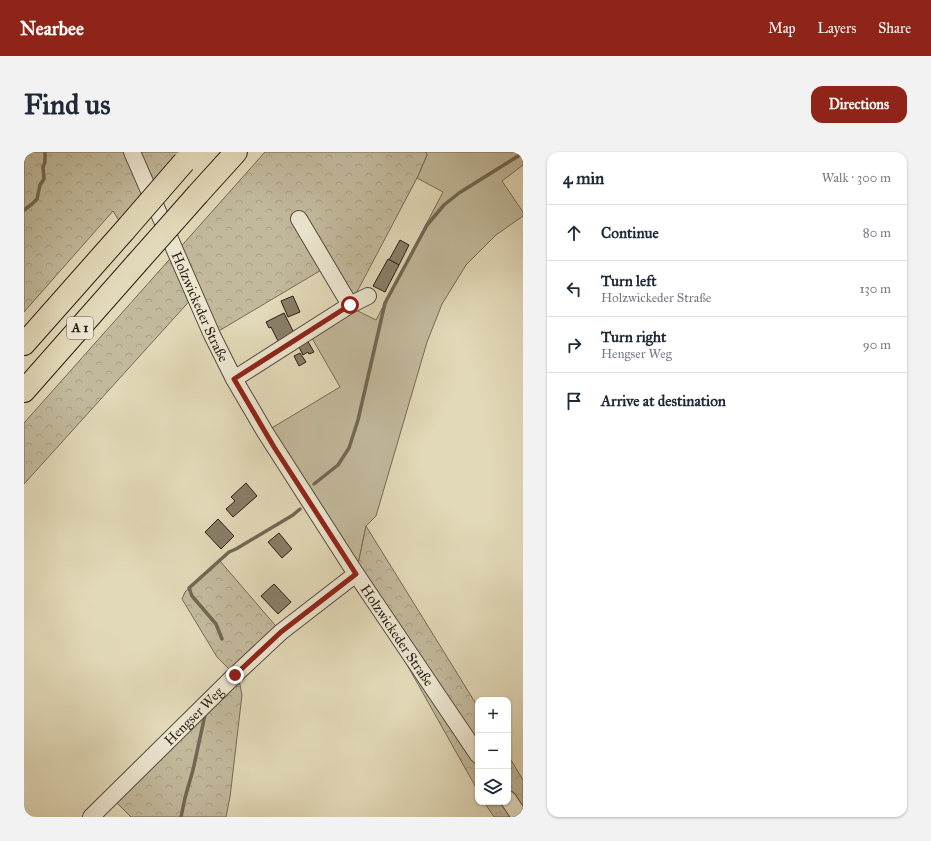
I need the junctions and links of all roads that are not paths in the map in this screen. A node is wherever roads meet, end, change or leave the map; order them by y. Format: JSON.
{"nodes":[{"id":1,"x":132,"y":152,"type":"edge"},
{"id":2,"x":236,"y":152,"type":"edge"},
{"id":3,"x":189,"y":157,"type":"edge"},
{"id":4,"x":299,"y":219,"type":"dead end"},
{"id":5,"x":368,"y":296,"type":"dead end"},
{"id":6,"x":350,"y":305,"type":"junction"},
{"id":7,"x":24,"y":344,"type":"edge"},
{"id":8,"x":234,"y":379,"type":"junction"},
{"id":9,"x":24,"y":391,"type":"edge"},
{"id":10,"x":356,"y":574,"type":"junction"},
{"id":11,"x":475,"y":751,"type":"edge"},
{"id":12,"x":511,"y":804,"type":"edge"},
{"id":13,"x":91,"y":817,"type":"edge"},
{"id":14,"x":520,"y":817,"type":"edge"}],
"edges":[{"from":1,"to":8,"type":"street","name":"Holzwickeder Straße"},
{"from":2,"to":9,"type":"highway","number":"A 1","bridge":true},
{"from":3,"to":7,"type":"highway","number":"A 1","bridge":true},
{"from":4,"to":6,"type":"street"},
{"from":5,"to":6,"type":"street"},
{"from":6,"to":8,"type":"street"},
{"from":8,"to":10,"type":"street","name":"Holzwickeder Straße"},
{"from":10,"to":11,"type":"street","name":"Holzwickeder Straße"},
{"from":10,"to":13,"type":"street","name":"Hengser Weg"},
{"from":12,"to":14,"type":"street"}]}
